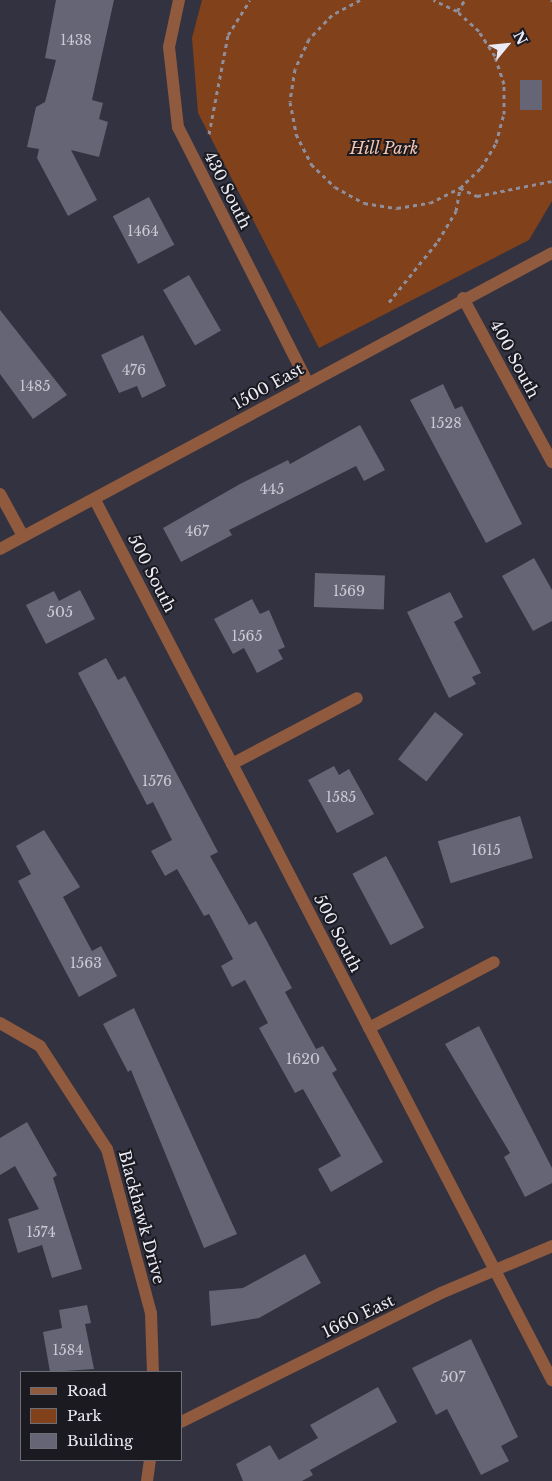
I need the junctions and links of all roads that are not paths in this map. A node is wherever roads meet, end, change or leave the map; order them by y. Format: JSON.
{"nodes":[{"id":1,"x":179,"y":0,"type":"edge"},
{"id":2,"x":552,"y":253,"type":"edge"},
{"id":3,"x":463,"y":298,"type":"junction"},
{"id":4,"x":308,"y":383,"type":"junction"},
{"id":5,"x":552,"y":462,"type":"edge"},
{"id":6,"x":0,"y":494,"type":"edge"},
{"id":7,"x":95,"y":500,"type":"junction"},
{"id":8,"x":23,"y":536,"type":"junction"},
{"id":9,"x":0,"y":549,"type":"edge"},
{"id":10,"x":357,"y":698,"type":"dead end"},
{"id":11,"x":232,"y":764,"type":"junction"},
{"id":12,"x":494,"y":962,"type":"dead end"},
{"id":13,"x":0,"y":1022,"type":"edge"},
{"id":14,"x":369,"y":1028,"type":"junction"},
{"id":15,"x":552,"y":1246,"type":"edge"},
{"id":16,"x":496,"y":1272,"type":"junction"},
{"id":17,"x":153,"y":1371,"type":"edge"},
{"id":18,"x":552,"y":1380,"type":"edge"},
{"id":19,"x":182,"y":1422,"type":"edge"},
{"id":20,"x":150,"y":1461,"type":"edge"},
{"id":21,"x":147,"y":1481,"type":"edge"}],
"edges":[{"from":1,"to":4,"type":"street","name":"430 South"},
{"from":2,"to":3,"type":"street","name":"1500 East"},
{"from":3,"to":4,"type":"street","name":"1500 East"},
{"from":3,"to":5,"type":"street","name":"400 South"},
{"from":4,"to":7,"type":"street","name":"1500 East"},
{"from":6,"to":8,"type":"street"},
{"from":7,"to":8,"type":"street","name":"1500 East"},
{"from":7,"to":11,"type":"street","name":"500 South"},
{"from":8,"to":9,"type":"street","name":"1500 East"},
{"from":10,"to":11,"type":"street"},
{"from":11,"to":14,"type":"street","name":"500 South"},
{"from":12,"to":14,"type":"street"},
{"from":13,"to":17,"type":"street","name":"Blackhawk Drive"},
{"from":14,"to":16,"type":"street","name":"500 South"},
{"from":15,"to":16,"type":"street","name":"1660 East"},
{"from":16,"to":18,"type":"street","name":"500 South"},
{"from":16,"to":19,"type":"street","name":"1660 East"},
{"from":20,"to":21,"type":"street"}]}
